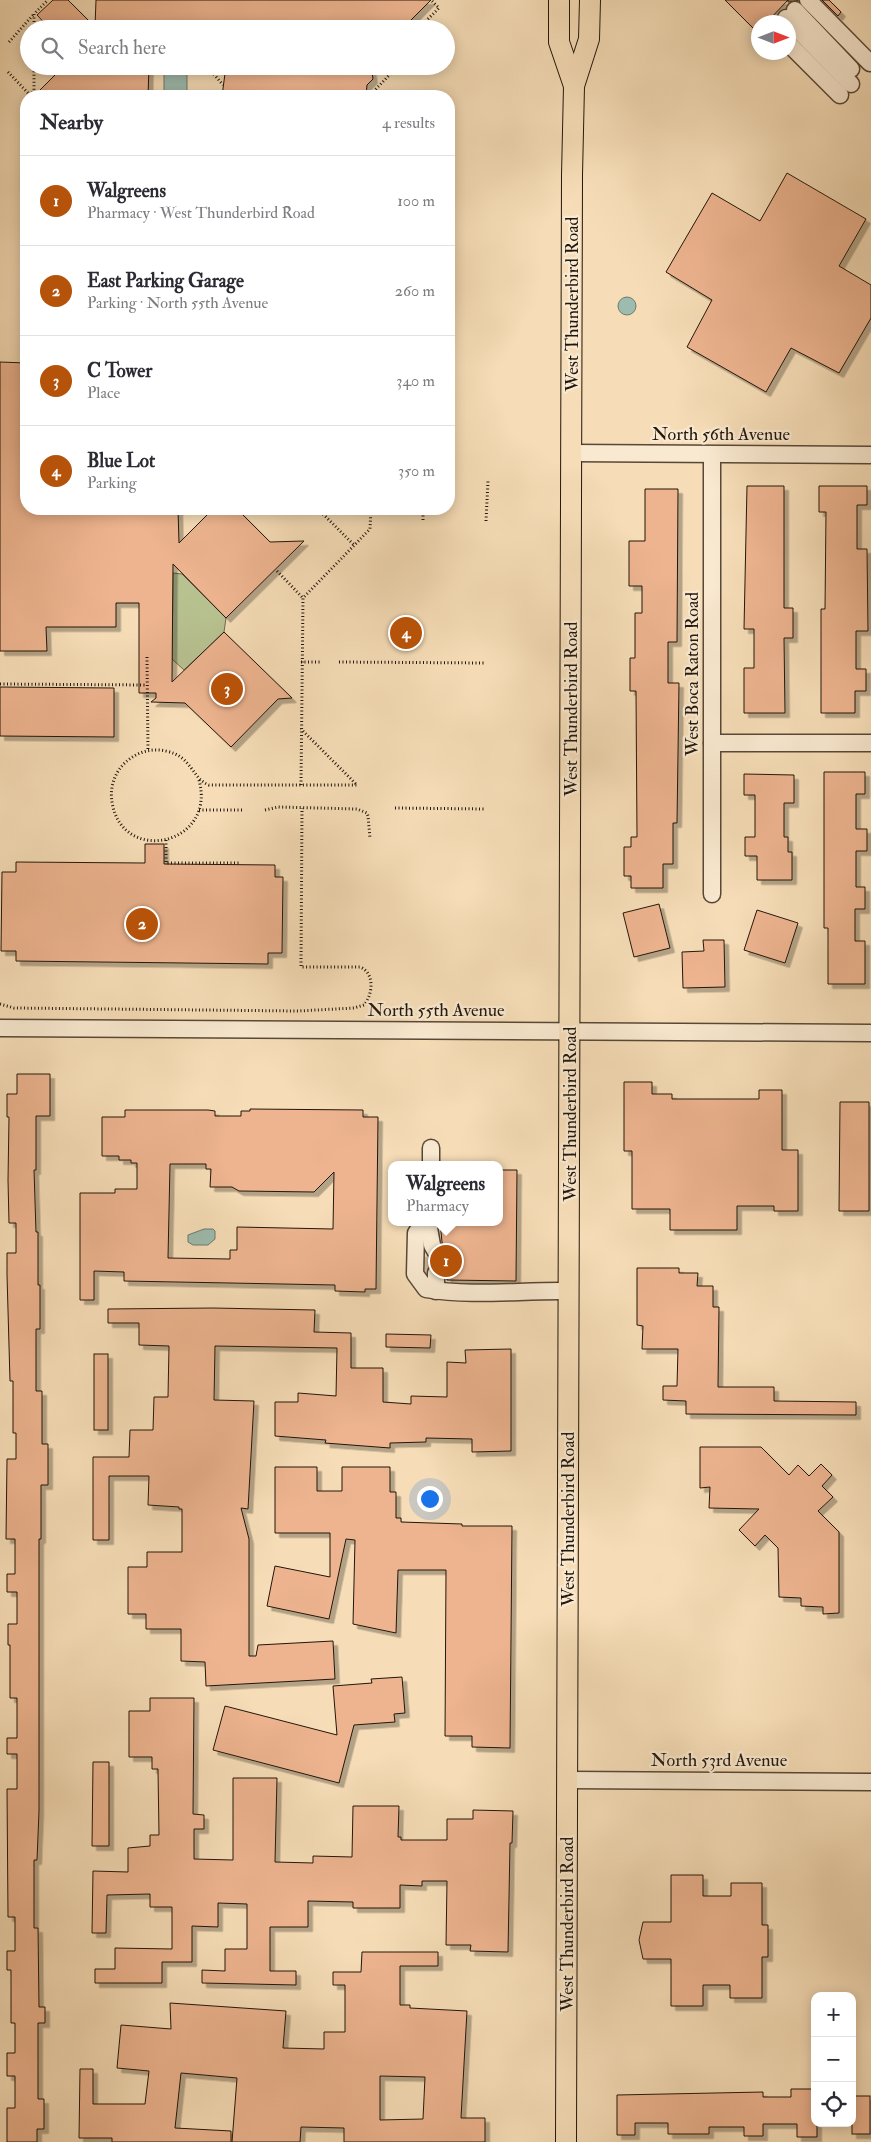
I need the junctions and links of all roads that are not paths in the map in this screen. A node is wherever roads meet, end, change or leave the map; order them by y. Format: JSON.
{"nodes":[{"id":1,"x":559,"y":0,"type":"edge"},
{"id":2,"x":590,"y":0,"type":"edge"},
{"id":3,"x":820,"y":0,"type":"edge"},
{"id":4,"x":795,"y":12,"type":"edge"},
{"id":5,"x":796,"y":47,"type":"edge"},
{"id":6,"x":796,"y":57,"type":"edge"},
{"id":7,"x":854,"y":79,"type":"edge"},
{"id":8,"x":574,"y":86,"type":"junction"},
{"id":9,"x":572,"y":453,"type":"junction"},
{"id":10,"x":712,"y":455,"type":"junction"},
{"id":11,"x":871,"y":455,"type":"edge"},
{"id":12,"x":712,"y":743,"type":"junction"},
{"id":13,"x":871,"y":743,"type":"edge"},
{"id":14,"x":712,"y":894,"type":"dead end"},
{"id":15,"x":0,"y":1028,"type":"edge"},
{"id":16,"x":570,"y":1031,"type":"junction"},
{"id":17,"x":871,"y":1033,"type":"edge"},
{"id":18,"x":431,"y":1148,"type":"dead end"},
{"id":19,"x":431,"y":1161,"type":"edge"},
{"id":20,"x":422,"y":1226,"type":"edge"},
{"id":21,"x":427,"y":1226,"type":"edge"},
{"id":22,"x":432,"y":1249,"type":"tunnel mouth"},
{"id":23,"x":432,"y":1272,"type":"tunnel mouth"},
{"id":24,"x":436,"y":1291,"type":"junction"},
{"id":25,"x":569,"y":1291,"type":"junction"},
{"id":26,"x":568,"y":1780,"type":"junction"},
{"id":27,"x":871,"y":1782,"type":"edge"},
{"id":28,"x":566,"y":2142,"type":"edge"}],
"edges":[{"from":1,"to":8,"type":"main road","name":"West Thunderbird Road"},
{"from":2,"to":8,"type":"main road","name":"West Thunderbird Road"},
{"from":3,"to":7,"type":"street"},
{"from":4,"to":7,"type":"street"},
{"from":4,"to":7,"type":"street"},
{"from":5,"to":7,"type":"street"},
{"from":6,"to":7,"type":"street"},
{"from":8,"to":9,"type":"main road","name":"West Thunderbird Road"},
{"from":9,"to":10,"type":"street","name":"North 56th Avenue"},
{"from":9,"to":16,"type":"main road","name":"West Thunderbird Road"},
{"from":10,"to":11,"type":"street","name":"North 56th Avenue"},
{"from":10,"to":12,"type":"street","name":"West Boca Raton Road"},
{"from":12,"to":13,"type":"street"},
{"from":12,"to":14,"type":"street","name":"West Boca Raton Road"},
{"from":15,"to":16,"type":"street","name":"North 55th Avenue"},
{"from":16,"to":17,"type":"street","name":"North 55th Avenue"},
{"from":16,"to":25,"type":"main road","name":"West Thunderbird Road"},
{"from":18,"to":19,"type":"street"},
{"from":20,"to":24,"type":"street"},
{"from":21,"to":22,"type":"street"},
{"from":23,"to":24,"type":"street"},
{"from":24,"to":25,"type":"street"},
{"from":25,"to":26,"type":"main road","name":"West Thunderbird Road"},
{"from":26,"to":27,"type":"street","name":"North 53rd Avenue"},
{"from":26,"to":28,"type":"main road","name":"West Thunderbird Road"}]}
